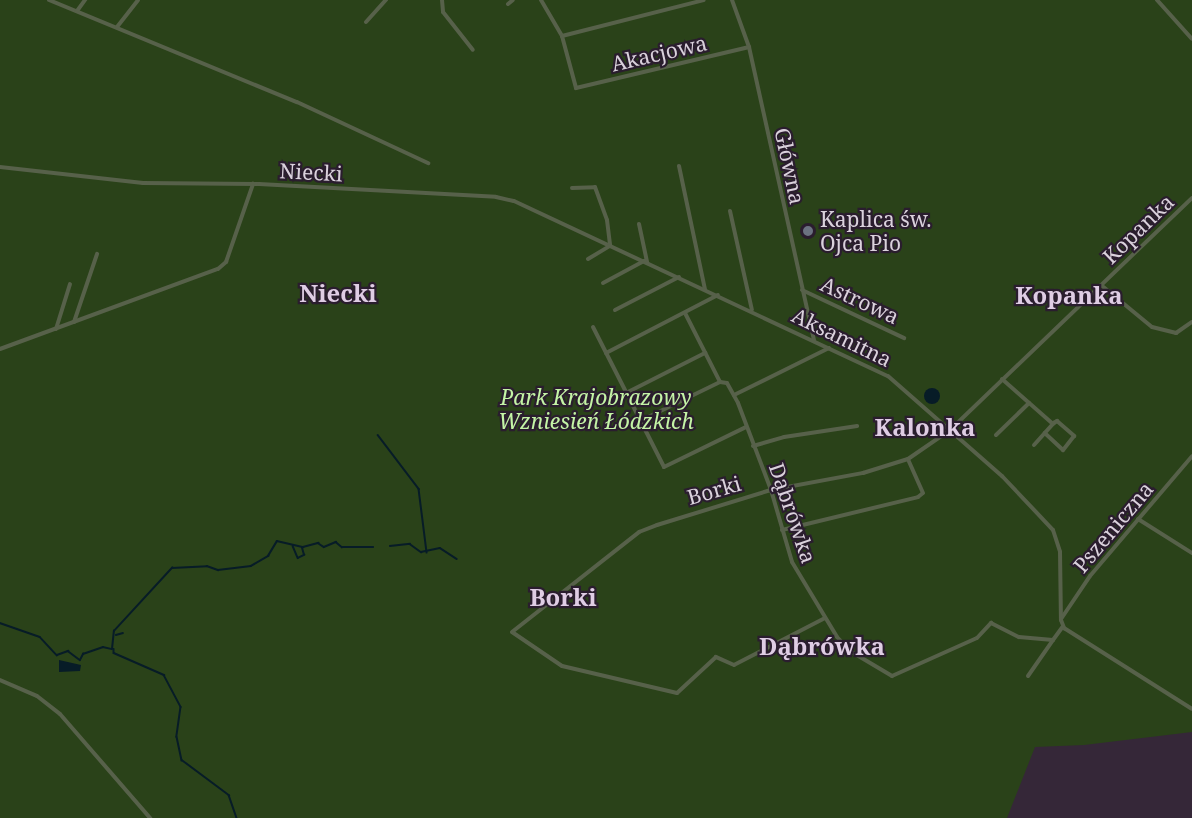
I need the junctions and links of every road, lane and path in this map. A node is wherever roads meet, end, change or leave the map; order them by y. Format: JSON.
{"nodes":[{"id":1,"x":49,"y":0,"type":"edge"},
{"id":2,"x":85,"y":0,"type":"edge"},
{"id":3,"x":138,"y":0,"type":"edge"},
{"id":4,"x":386,"y":0,"type":"edge"},
{"id":5,"x":442,"y":0,"type":"edge"},
{"id":6,"x":513,"y":0,"type":"edge"},
{"id":7,"x":541,"y":0,"type":"edge"},
{"id":8,"x":704,"y":0,"type":"edge"},
{"id":9,"x":732,"y":0,"type":"edge"},
{"id":10,"x":1157,"y":0,"type":"edge"},
{"id":11,"x":508,"y":4,"type":"dead end"},
{"id":12,"x":77,"y":11,"type":"junction"},
{"id":13,"x":366,"y":22,"type":"dead end"},
{"id":14,"x":117,"y":27,"type":"junction"},
{"id":15,"x":562,"y":36,"type":"junction"},
{"id":16,"x":1192,"y":39,"type":"edge"},
{"id":17,"x":749,"y":47,"type":"junction"},
{"id":18,"x":473,"y":50,"type":"dead end"},
{"id":19,"x":428,"y":163,"type":"dead end"},
{"id":20,"x":679,"y":166,"type":"dead end"},
{"id":21,"x":0,"y":167,"type":"edge"},
{"id":22,"x":253,"y":183,"type":"junction"},
{"id":23,"x":572,"y":188,"type":"dead end"},
{"id":24,"x":1192,"y":198,"type":"edge"},
{"id":25,"x":730,"y":211,"type":"dead end"},
{"id":26,"x":639,"y":224,"type":"dead end"},
{"id":27,"x":610,"y":246,"type":"junction"},
{"id":28,"x":97,"y":254,"type":"dead end"},
{"id":29,"x":588,"y":259,"type":"dead end"},
{"id":30,"x":645,"y":262,"type":"junction"},
{"id":31,"x":679,"y":277,"type":"junction"},
{"id":32,"x":603,"y":283,"type":"dead end"},
{"id":33,"x":70,"y":284,"type":"dead end"},
{"id":34,"x":1101,"y":285,"type":"junction"},
{"id":35,"x":705,"y":289,"type":"junction"},
{"id":36,"x":802,"y":290,"type":"junction"},
{"id":37,"x":718,"y":295,"type":"junction"},
{"id":38,"x":615,"y":310,"type":"dead end"},
{"id":39,"x":752,"y":311,"type":"junction"},
{"id":40,"x":685,"y":313,"type":"junction"},
{"id":41,"x":1192,"y":322,"type":"edge"},
{"id":42,"x":74,"y":323,"type":"junction"},
{"id":43,"x":593,"y":327,"type":"dead end"},
{"id":44,"x":56,"y":329,"type":"junction"},
{"id":45,"x":904,"y":338,"type":"dead end"},
{"id":46,"x":814,"y":340,"type":"junction"},
{"id":47,"x":830,"y":347,"type":"junction"},
{"id":48,"x":0,"y":349,"type":"edge"},
{"id":49,"x":606,"y":353,"type":"junction"},
{"id":50,"x":705,"y":353,"type":"junction"},
{"id":51,"x":1002,"y":379,"type":"junction"},
{"id":52,"x":720,"y":382,"type":"junction"},
{"id":53,"x":626,"y":393,"type":"junction"},
{"id":54,"x":734,"y":395,"type":"junction"},
{"id":55,"x":1029,"y":403,"type":"junction"},
{"id":56,"x":640,"y":422,"type":"junction"},
{"id":57,"x":1053,"y":424,"type":"junction"},
{"id":58,"x":857,"y":426,"type":"dead end"},
{"id":59,"x":746,"y":427,"type":"junction"},
{"id":60,"x":949,"y":431,"type":"junction"},
{"id":61,"x":1045,"y":433,"type":"junction"},
{"id":62,"x":996,"y":435,"type":"dead end"},
{"id":63,"x":1034,"y":445,"type":"dead end"},
{"id":64,"x":753,"y":446,"type":"junction"},
{"id":65,"x":1192,"y":456,"type":"edge"},
{"id":66,"x":908,"y":459,"type":"junction"},
{"id":67,"x":1190,"y":461,"type":"edge"},
{"id":68,"x":771,"y":490,"type":"junction"},
{"id":69,"x":1138,"y":519,"type":"junction"},
{"id":70,"x":782,"y":530,"type":"junction"},
{"id":71,"x":1192,"y":553,"type":"edge"},
{"id":72,"x":825,"y":618,"type":"junction"},
{"id":73,"x":1060,"y":620,"type":"junction"},
{"id":74,"x":1063,"y":626,"type":"junction"},
{"id":75,"x":1053,"y":640,"type":"junction"},
{"id":76,"x":1028,"y":676,"type":"dead end"},
{"id":77,"x":0,"y":680,"type":"edge"},
{"id":78,"x":1192,"y":709,"type":"edge"},
{"id":79,"x":150,"y":818,"type":"edge"}],
"edges":[{"from":1,"to":12,"type":"street"},
{"from":2,"to":12,"type":"street"},
{"from":3,"to":14,"type":"street"},
{"from":4,"to":13,"type":"street"},
{"from":5,"to":18,"type":"street"},
{"from":6,"to":11,"type":"street"},
{"from":7,"to":15,"type":"street"},
{"from":8,"to":15,"type":"street"},
{"from":9,"to":17,"type":"street","name":"Główna"},
{"from":10,"to":16,"type":"street"},
{"from":12,"to":14,"type":"street"},
{"from":14,"to":19,"type":"street"},
{"from":15,"to":17,"type":"street","name":"Akacjowa"},
{"from":17,"to":36,"type":"street","name":"Główna"},
{"from":20,"to":35,"type":"street"},
{"from":21,"to":22,"type":"street","name":"Niecki"},
{"from":22,"to":27,"type":"street","name":"Niecki"},
{"from":22,"to":42,"type":"street"},
{"from":23,"to":27,"type":"street"},
{"from":24,"to":34,"type":"street","name":"Kopanka"},
{"from":25,"to":39,"type":"street"},
{"from":26,"to":30,"type":"street"},
{"from":27,"to":29,"type":"street"},
{"from":27,"to":30,"type":"street","name":"Aksamitna"},
{"from":28,"to":42,"type":"street"},
{"from":30,"to":31,"type":"street","name":"Aksamitna"},
{"from":30,"to":32,"type":"street"},
{"from":31,"to":35,"type":"street","name":"Aksamitna"},
{"from":31,"to":38,"type":"street"},
{"from":33,"to":44,"type":"street"},
{"from":34,"to":41,"type":"street"},
{"from":34,"to":51,"type":"street","name":"Kopanka"},
{"from":35,"to":37,"type":"street","name":"Aksamitna"},
{"from":36,"to":45,"type":"street","name":"Astrowa"},
{"from":36,"to":46,"type":"street","name":"Główna"},
{"from":37,"to":39,"type":"street","name":"Aksamitna"},
{"from":37,"to":40,"type":"street"},
{"from":39,"to":46,"type":"street","name":"Aksamitna"},
{"from":40,"to":49,"type":"street"},
{"from":40,"to":50,"type":"street"},
{"from":42,"to":44,"type":"street"},
{"from":43,"to":49,"type":"street"},
{"from":44,"to":48,"type":"street"},
{"from":46,"to":47,"type":"street","name":"Aksamitna"},
{"from":47,"to":54,"type":"street"},
{"from":47,"to":60,"type":"street","name":"Aksamitna"},
{"from":49,"to":53,"type":"street"},
{"from":50,"to":52,"type":"street"},
{"from":50,"to":53,"type":"street"},
{"from":51,"to":55,"type":"street"},
{"from":51,"to":60,"type":"street","name":"Kopanka"},
{"from":52,"to":54,"type":"street"},
{"from":52,"to":56,"type":"street"},
{"from":53,"to":56,"type":"street"},
{"from":54,"to":59,"type":"street","name":"Dąbrówka"},
{"from":55,"to":57,"type":"street"},
{"from":55,"to":62,"type":"street"},
{"from":56,"to":59,"type":"street"},
{"from":57,"to":61,"type":"street"},
{"from":57,"to":61,"type":"street"},
{"from":58,"to":64,"type":"street"},
{"from":59,"to":64,"type":"street","name":"Dąbrówka"},
{"from":60,"to":66,"type":"street","name":"Borki"},
{"from":60,"to":73,"type":"street","name":"Aksamitna"},
{"from":61,"to":63,"type":"street"},
{"from":64,"to":68,"type":"street","name":"Dąbrówka"},
{"from":65,"to":67,"type":"street","name":"Pszeniczna"},
{"from":66,"to":68,"type":"street","name":"Borki"},
{"from":66,"to":70,"type":"street"},
{"from":67,"to":69,"type":"street","name":"Pszeniczna"},
{"from":68,"to":70,"type":"street","name":"Dąbrówka"},
{"from":68,"to":72,"type":"street","name":"Borki"},
{"from":69,"to":71,"type":"street"},
{"from":69,"to":73,"type":"street","name":"Pszeniczna"},
{"from":70,"to":72,"type":"street","name":"Dąbrówka"},
{"from":72,"to":75,"type":"street","name":"Dąbrówka"},
{"from":73,"to":74,"type":"street","name":"Aksamitna"},
{"from":74,"to":75,"type":"street"},
{"from":74,"to":78,"type":"street"},
{"from":75,"to":76,"type":"street"},
{"from":77,"to":79,"type":"street"}]}
